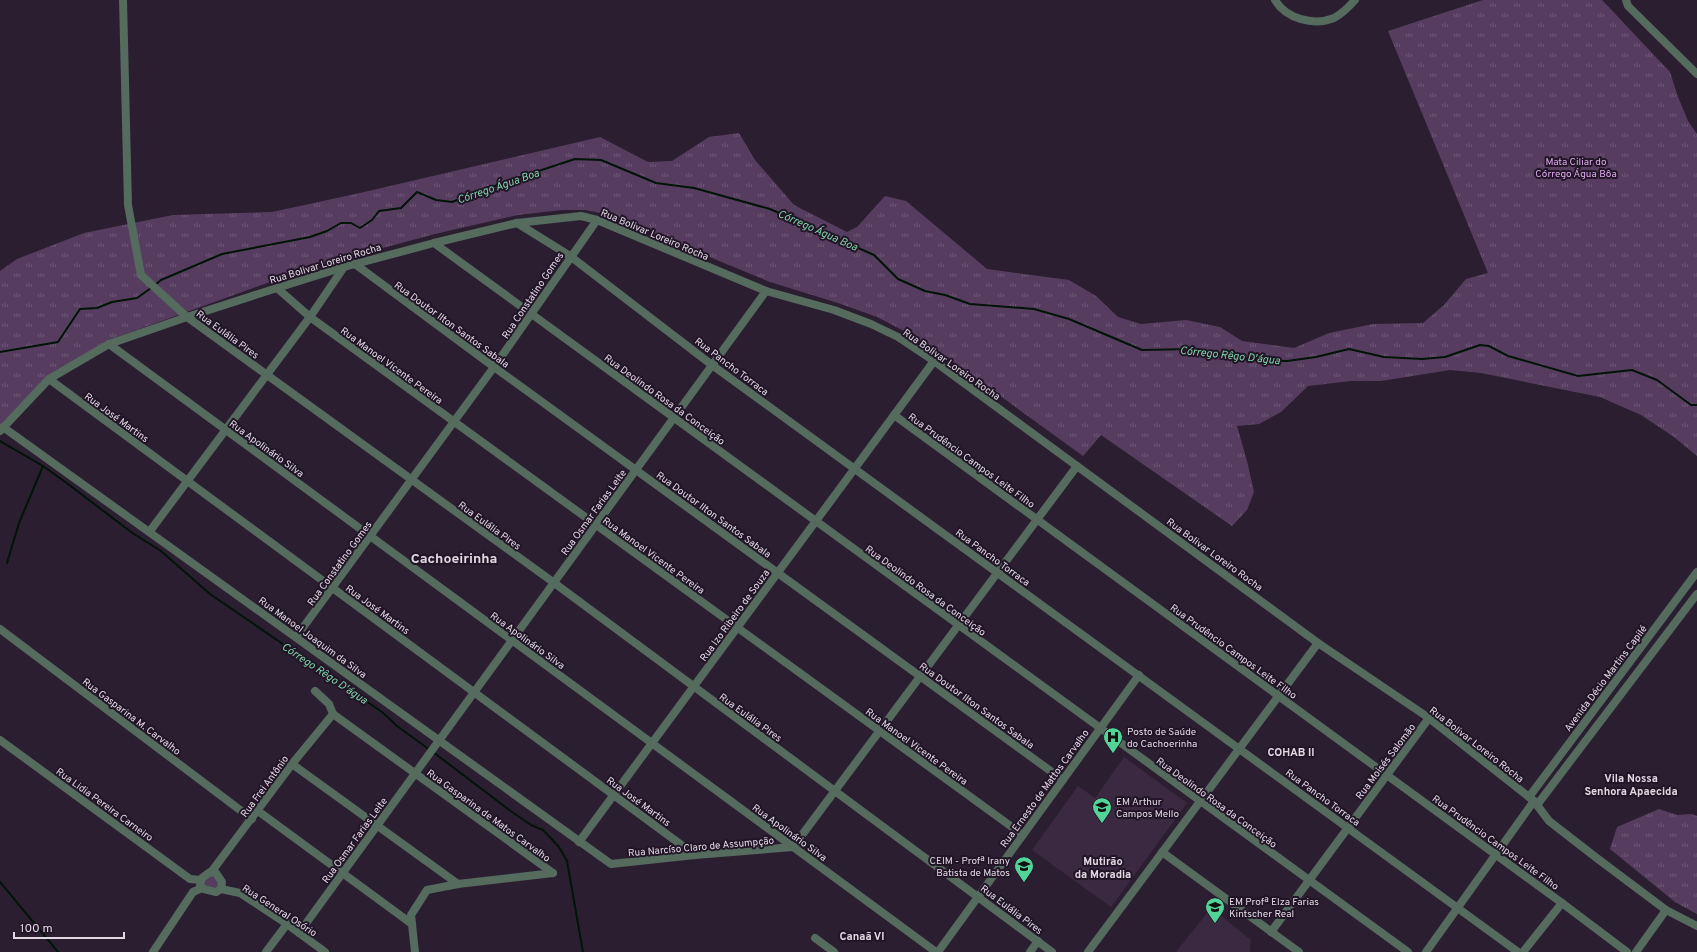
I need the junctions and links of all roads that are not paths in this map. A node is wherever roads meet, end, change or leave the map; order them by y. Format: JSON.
{"nodes":[{"id":1,"x":123,"y":0,"type":"edge"},
{"id":2,"x":1275,"y":0,"type":"edge"},
{"id":3,"x":1355,"y":0,"type":"edge"},
{"id":4,"x":1626,"y":0,"type":"edge"},
{"id":5,"x":1697,"y":74,"type":"edge"},
{"id":6,"x":597,"y":220,"type":"junction"},
{"id":7,"x":517,"y":223,"type":"junction"},
{"id":8,"x":434,"y":242,"type":"junction"},
{"id":9,"x":570,"y":256,"type":"junction"},
{"id":10,"x":355,"y":264,"type":"junction"},
{"id":11,"x":344,"y":267,"type":"junction"},
{"id":12,"x":277,"y":288,"type":"junction"},
{"id":13,"x":766,"y":291,"type":"junction"},
{"id":14,"x":533,"y":313,"type":"junction"},
{"id":15,"x":187,"y":317,"type":"junction"},
{"id":16,"x":310,"y":318,"type":"junction"},
{"id":17,"x":109,"y":344,"type":"junction"},
{"id":18,"x":934,"y":361,"type":"junction"},
{"id":19,"x":712,"y":365,"type":"junction"},
{"id":20,"x":494,"y":367,"type":"junction"},
{"id":21,"x":267,"y":375,"type":"junction"},
{"id":22,"x":49,"y":379,"type":"junction"},
{"id":23,"x":894,"y":415,"type":"junction"},
{"id":24,"x":673,"y":418,"type":"junction"},
{"id":25,"x":454,"y":422,"type":"junction"},
{"id":26,"x":2,"y":429,"type":"edge"},
{"id":27,"x":226,"y":430,"type":"junction"},
{"id":28,"x":1077,"y":466,"type":"junction"},
{"id":29,"x":854,"y":469,"type":"junction"},
{"id":30,"x":636,"y":470,"type":"junction"},
{"id":31,"x":188,"y":481,"type":"junction"},
{"id":32,"x":411,"y":481,"type":"junction"},
{"id":33,"x":1037,"y":519,"type":"junction"},
{"id":34,"x":815,"y":521,"type":"junction"},
{"id":35,"x":596,"y":525,"type":"junction"},
{"id":36,"x":150,"y":532,"type":"junction"},
{"id":37,"x":370,"y":537,"type":"junction"},
{"id":38,"x":1697,"y":572,"type":"edge"},
{"id":39,"x":778,"y":573,"type":"junction"},
{"id":40,"x":997,"y":573,"type":"junction"},
{"id":41,"x":553,"y":582,"type":"junction"},
{"id":42,"x":333,"y":588,"type":"junction"},
{"id":43,"x":1697,"y":594,"type":"edge"},
{"id":44,"x":958,"y":626,"type":"junction"},
{"id":45,"x":737,"y":628,"type":"junction"},
{"id":46,"x":0,"y":629,"type":"edge"},
{"id":47,"x":296,"y":638,"type":"junction"},
{"id":48,"x":511,"y":640,"type":"junction"},
{"id":49,"x":1318,"y":643,"type":"junction"},
{"id":50,"x":920,"y":676,"type":"junction"},
{"id":51,"x":1139,"y":676,"type":"junction"},
{"id":52,"x":694,"y":687,"type":"junction"},
{"id":53,"x":315,"y":691,"type":"dead end"},
{"id":54,"x":474,"y":692,"type":"junction"},
{"id":55,"x":1279,"y":696,"type":"junction"},
{"id":56,"x":333,"y":714,"type":"junction"},
{"id":57,"x":1429,"y":718,"type":"junction"},
{"id":58,"x":1100,"y":729,"type":"junction"},
{"id":59,"x":880,"y":731,"type":"junction"},
{"id":60,"x":0,"y":740,"type":"edge"},
{"id":61,"x":437,"y":743,"type":"junction"},
{"id":62,"x":652,"y":743,"type":"junction"},
{"id":63,"x":1239,"y":749,"type":"junction"},
{"id":64,"x":292,"y":764,"type":"junction"},
{"id":65,"x":414,"y":774,"type":"junction"},
{"id":66,"x":1387,"y":775,"type":"junction"},
{"id":67,"x":1063,"y":780,"type":"junction"},
{"id":68,"x":835,"y":791,"type":"junction"},
{"id":69,"x":614,"y":795,"type":"junction"},
{"id":70,"x":1533,"y":801,"type":"junction"},
{"id":71,"x":1200,"y":802,"type":"junction"},
{"id":72,"x":258,"y":811,"type":"junction"},
{"id":73,"x":252,"y":819,"type":"junction"},
{"id":74,"x":376,"y":825,"type":"junction"},
{"id":75,"x":1348,"y":828,"type":"junction"},
{"id":76,"x":1023,"y":835,"type":"junction"},
{"id":77,"x":579,"y":842,"type":"junction"},
{"id":78,"x":793,"y":847,"type":"junction"},
{"id":79,"x":1162,"y":852,"type":"junction"},
{"id":80,"x":1496,"y":854,"type":"junction"},
{"id":81,"x":695,"y":855,"type":"junction"},
{"id":82,"x":611,"y":864,"type":"joint"},
{"id":83,"x":212,"y":871,"type":"junction"},
{"id":84,"x":342,"y":873,"type":"junction"},
{"id":85,"x":1309,"y":881,"type":"junction"},
{"id":86,"x":201,"y":884,"type":"junction"},
{"id":87,"x":458,"y":884,"type":"junction"},
{"id":88,"x":221,"y":888,"type":"junction"},
{"id":89,"x":979,"y":896,"type":"junction"},
{"id":90,"x":1562,"y":903,"type":"junction"},
{"id":91,"x":1458,"y":908,"type":"junction"},
{"id":92,"x":1666,"y":910,"type":"junction"},
{"id":93,"x":287,"y":924,"type":"junction"},
{"id":94,"x":412,"y":924,"type":"junction"},
{"id":95,"x":1697,"y":926,"type":"edge"},
{"id":96,"x":1271,"y":932,"type":"junction"},
{"id":97,"x":299,"y":933,"type":"junction"},
{"id":98,"x":814,"y":938,"type":"dead end"},
{"id":99,"x":1038,"y":941,"type":"junction"},
{"id":100,"x":153,"y":952,"type":"edge"},
{"id":101,"x":266,"y":952,"type":"edge"},
{"id":102,"x":325,"y":952,"type":"edge"},
{"id":103,"x":415,"y":952,"type":"edge"},
{"id":104,"x":834,"y":952,"type":"edge"},
{"id":105,"x":937,"y":952,"type":"edge"},
{"id":106,"x":1030,"y":952,"type":"edge"},
{"id":107,"x":1052,"y":952,"type":"edge"},
{"id":108,"x":1088,"y":952,"type":"edge"},
{"id":109,"x":1299,"y":952,"type":"edge"},
{"id":110,"x":1408,"y":952,"type":"edge"},
{"id":111,"x":1426,"y":952,"type":"edge"},
{"id":112,"x":1518,"y":952,"type":"edge"},
{"id":113,"x":1523,"y":952,"type":"edge"},
{"id":114,"x":1627,"y":952,"type":"edge"},
{"id":115,"x":1636,"y":952,"type":"edge"}],
"edges":[{"from":1,"to":15,"type":"street","name":"Rua Eulália Pires"},
{"from":2,"to":3,"type":"street"},
{"from":4,"to":5,"type":"street"},
{"from":6,"to":7,"type":"street","name":"Rua Bolivar Loreiro Rocha"},
{"from":6,"to":9,"type":"street","name":"Rua Constatino Gomes"},
{"from":6,"to":13,"type":"street","name":"Rua Bolivar Loreiro Rocha"},
{"from":7,"to":8,"type":"street","name":"Rua Bolivar Loreiro Rocha"},
{"from":7,"to":9,"type":"street","name":"Rua Pancho Torraca"},
{"from":8,"to":10,"type":"street","name":"Rua Bolivar Loreiro Rocha"},
{"from":8,"to":14,"type":"street","name":"Rua Deolindo Rosa da Conceição"},
{"from":9,"to":14,"type":"street","name":"Rua Constatino Gomes"},
{"from":9,"to":19,"type":"street","name":"Rua Pancho Torraca"},
{"from":10,"to":11,"type":"street","name":"Rua Bolivar Loreiro Rocha"},
{"from":10,"to":20,"type":"street","name":"Rua Doutor Ilton Santos Sabala"},
{"from":11,"to":12,"type":"street","name":"Rua Bolivar Loreiro Rocha"},
{"from":11,"to":16,"type":"street"},
{"from":12,"to":15,"type":"street","name":"Rua Bolivar Loreiro Rocha"},
{"from":12,"to":16,"type":"street","name":"Rua Manoel Vicente Pereira"},
{"from":13,"to":18,"type":"street","name":"Rua Bolivar Loreiro Rocha"},
{"from":13,"to":19,"type":"street","name":"Rua Osmar Farias Leite"},
{"from":14,"to":20,"type":"street","name":"Rua Constatino Gomes"},
{"from":14,"to":24,"type":"street","name":"Rua Deolindo Rosa da Conceição"},
{"from":15,"to":17,"type":"street","name":"Rua Bolivar Loreiro Rocha"},
{"from":15,"to":21,"type":"street","name":"Rua Eulália Pires"},
{"from":16,"to":21,"type":"street"},
{"from":16,"to":25,"type":"street","name":"Rua Manoel Vicente Pereira"},
{"from":17,"to":22,"type":"street","name":"Rua Bolivar Loreiro Rocha"},
{"from":17,"to":27,"type":"street","name":"Rua Apolinário Silva"},
{"from":18,"to":23,"type":"street","name":"Rua Izo Ribeiro de Souza"},
{"from":18,"to":28,"type":"street","name":"Rua Bolivar Loreiro Rocha"},
{"from":19,"to":24,"type":"street","name":"Rua Osmar Farias Leite"},
{"from":19,"to":29,"type":"street","name":"Rua Pancho Torraca"},
{"from":20,"to":25,"type":"street","name":"Rua Constatino Gomes"},
{"from":20,"to":30,"type":"street","name":"Rua Doutor Ilton Santos Sabala"},
{"from":21,"to":27,"type":"street"},
{"from":21,"to":32,"type":"street","name":"Rua Eulália Pires"},
{"from":22,"to":26,"type":"street","name":"Rua Bolivar Loreiro Rocha"},
{"from":22,"to":31,"type":"street","name":"Rua José Martins"},
{"from":23,"to":29,"type":"street","name":"Rua Izo Ribeiro de Souza"},
{"from":23,"to":33,"type":"street","name":"Rua Prudêncio Campos Leite Filho"},
{"from":24,"to":30,"type":"street","name":"Rua Osmar Farias Leite"},
{"from":24,"to":34,"type":"street","name":"Rua Deolindo Rosa da Conceição"},
{"from":25,"to":32,"type":"street","name":"Rua Constatino Gomes"},
{"from":25,"to":35,"type":"street","name":"Rua Manoel Vicente Pereira"},
{"from":26,"to":36,"type":"street","name":"Rua Manoel Joaquim da Silva"},
{"from":27,"to":31,"type":"street"},
{"from":27,"to":37,"type":"street","name":"Rua Apolinário Silva"},
{"from":28,"to":33,"type":"street"},
{"from":28,"to":49,"type":"street","name":"Rua Bolivar Loreiro Rocha"},
{"from":29,"to":34,"type":"street","name":"Rua Izo Ribeiro de Souza"},
{"from":29,"to":40,"type":"street","name":"Rua Pancho Torraca"},
{"from":30,"to":35,"type":"street","name":"Rua Osmar Farias Leite"},
{"from":30,"to":39,"type":"street","name":"Rua Doutor Ilton Santos Sabala"},
{"from":31,"to":36,"type":"street"},
{"from":31,"to":42,"type":"street","name":"Rua José Martins"},
{"from":32,"to":37,"type":"street","name":"Rua Constatino Gomes"},
{"from":32,"to":41,"type":"street","name":"Rua Eulália Pires"},
{"from":33,"to":40,"type":"street"},
{"from":33,"to":55,"type":"street","name":"Rua Prudêncio Campos Leite Filho"},
{"from":34,"to":39,"type":"street","name":"Rua Izo Ribeiro de Souza"},
{"from":34,"to":44,"type":"street","name":"Rua Deolindo Rosa da Conceição"},
{"from":35,"to":41,"type":"street","name":"Rua Osmar Farias Leite"},
{"from":35,"to":45,"type":"street","name":"Rua Manoel Vicente Pereira"},
{"from":36,"to":47,"type":"street","name":"Rua Manoel Joaquim da Silva"},
{"from":37,"to":42,"type":"street","name":"Rua Constatino Gomes"},
{"from":37,"to":48,"type":"street","name":"Rua Apolinário Silva"},
{"from":38,"to":70,"type":"street","name":"Avenida Décio Martins Capilé"},
{"from":39,"to":45,"type":"street","name":"Rua Izo Ribeiro de Souza"},
{"from":39,"to":50,"type":"street","name":"Rua Doutor Ilton Santos Sabala"},
{"from":40,"to":44,"type":"street"},
{"from":40,"to":51,"type":"street","name":"Rua Pancho Torraca"},
{"from":41,"to":48,"type":"street","name":"Rua Osmar Farias Leite"},
{"from":41,"to":52,"type":"street","name":"Rua Eulália Pires"},
{"from":42,"to":47,"type":"street","name":"Rua Constatino Gomes"},
{"from":42,"to":54,"type":"street","name":"Rua José Martins"},
{"from":43,"to":70,"type":"street"},
{"from":44,"to":50,"type":"street"},
{"from":44,"to":58,"type":"street","name":"Rua Deolindo Rosa da Conceição"},
{"from":45,"to":52,"type":"street","name":"Rua Izo Ribeiro de Souza"},
{"from":45,"to":59,"type":"street","name":"Rua Manoel Vicente Pereira"},
{"from":46,"to":73,"type":"street","name":"Rua Gasparina M. Carvalho"},
{"from":47,"to":61,"type":"street","name":"Rua Manoel Joaquim da Silva"},
{"from":48,"to":54,"type":"street","name":"Rua Osmar Farias Leite"},
{"from":48,"to":62,"type":"street","name":"Rua Apolinário Silva"},
{"from":49,"to":55,"type":"street"},
{"from":49,"to":57,"type":"street","name":"Rua Bolivar Loreiro Rocha"},
{"from":50,"to":59,"type":"street"},
{"from":50,"to":67,"type":"street","name":"Rua Doutor Ilton Santos Sabala"},
{"from":51,"to":58,"type":"street","name":"Rua Ernesto de Mattos Carvalho"},
{"from":51,"to":63,"type":"street","name":"Rua Pancho Torraca"},
{"from":52,"to":62,"type":"street","name":"Rua Izo Ribeiro de Souza"},
{"from":52,"to":68,"type":"street","name":"Rua Eulália Pires"},
{"from":53,"to":56,"type":"street"},
{"from":54,"to":61,"type":"street","name":"Rua Osmar Farias Leite"},
{"from":54,"to":69,"type":"street","name":"Rua José Martins"},
{"from":55,"to":63,"type":"street"},
{"from":55,"to":66,"type":"street","name":"Rua Prudêncio Campos Leite Filho"},
{"from":56,"to":64,"type":"street","name":"Rua Frei Antônio"},
{"from":56,"to":65,"type":"street"},
{"from":57,"to":66,"type":"street","name":"Rua Moisés Salomão"},
{"from":57,"to":70,"type":"street","name":"Rua Bolivar Loreiro Rocha"},
{"from":58,"to":67,"type":"street","name":"Rua Ernesto de Mattos Carvalho"},
{"from":58,"to":71,"type":"street","name":"Rua Deolindo Rosa da Conceição"},
{"from":59,"to":68,"type":"street"},
{"from":59,"to":76,"type":"street","name":"Rua Manoel Vicente Pereira"},
{"from":60,"to":86,"type":"street","name":"Rua Lidia Pereira Carneiro"},
{"from":61,"to":65,"type":"street","name":"Rua Osmar Farias Leite"},
{"from":61,"to":77,"type":"street","name":"Rua Manoel Joaquim da Silva"},
{"from":62,"to":69,"type":"street","name":"Rua Izo Ribeiro de Souza"},
{"from":62,"to":78,"type":"street","name":"Rua Apolinário Silva"},
{"from":63,"to":71,"type":"street"},
{"from":63,"to":75,"type":"street","name":"Rua Pancho Torraca"},
{"from":64,"to":72,"type":"street","name":"Rua Frei Antônio"},
{"from":64,"to":74,"type":"street"},
{"from":65,"to":74,"type":"street","name":"Rua Osmar Farias Leite"},
{"from":65,"to":87,"type":"street","name":"Rua Gasparina de Matos Carvalho"},
{"from":66,"to":75,"type":"street","name":"Rua Moisés Salomão"},
{"from":66,"to":80,"type":"street","name":"Rua Prudêncio Campos Leite Filho"},
{"from":67,"to":76,"type":"street","name":"Rua Ernesto de Mattos Carvalho"},
{"from":68,"to":78,"type":"street"},
{"from":68,"to":89,"type":"street","name":"Rua Eulália Pires"},
{"from":69,"to":77,"type":"street","name":"Rua Izo Ribeiro de Souza"},
{"from":69,"to":81,"type":"street","name":"Rua José Martins"},
{"from":70,"to":80,"type":"street"},
{"from":70,"to":92,"type":"street","name":"Rua Bolivar Loreiro Rocha"},
{"from":71,"to":79,"type":"street"},
{"from":71,"to":85,"type":"street","name":"Rua Deolindo Rosa da Conceição"},
{"from":72,"to":73,"type":"street","name":"Rua Frei Antônio"},
{"from":72,"to":84,"type":"street"},
{"from":73,"to":83,"type":"street","name":"Rua Frei Antônio"},
{"from":74,"to":84,"type":"street","name":"Rua Osmar Farias Leite"},
{"from":74,"to":87,"type":"street"},
{"from":75,"to":85,"type":"street","name":"Rua Moisés Salomão"},
{"from":75,"to":91,"type":"street","name":"Rua Pancho Torraca"},
{"from":76,"to":89,"type":"street","name":"Rua Ernesto de Mattos Carvalho"},
{"from":77,"to":82,"type":"street","name":"Rua Manoel Joaquim da Silva"},
{"from":78,"to":81,"type":"street","name":"Rua Narcíso Claro de Assumpção"},
{"from":78,"to":105,"type":"street","name":"Rua Apolinário Silva"},
{"from":79,"to":96,"type":"street"},
{"from":79,"to":108,"type":"street"},
{"from":80,"to":90,"type":"street","name":"Rua Prudêncio Campos Leite Filho"},
{"from":80,"to":91,"type":"street"},
{"from":81,"to":82,"type":"street","name":"Rua Narcíso Claro de Assumpção"},
{"from":83,"to":86,"type":"street","name":"Rua Frei Antônio"},
{"from":83,"to":88,"type":"street"},
{"from":84,"to":94,"type":"street"},
{"from":84,"to":97,"type":"street","name":"Rua Osmar Farias Leite"},
{"from":85,"to":96,"type":"street","name":"Rua Moisés Salomão"},
{"from":85,"to":110,"type":"street","name":"Rua Deolindo Rosa da Conceição"},
{"from":86,"to":88,"type":"street","name":"Rua Lidia Pereira Carneiro"},
{"from":86,"to":100,"type":"street"},
{"from":87,"to":94,"type":"street"},
{"from":88,"to":93,"type":"street","name":"Rua General Osório"},
{"from":89,"to":99,"type":"street","name":"Rua Eulália Pires"},
{"from":89,"to":105,"type":"street","name":"Rua Ernesto de Mattos Carvalho"},
{"from":90,"to":113,"type":"street"},
{"from":90,"to":114,"type":"street","name":"Rua Prudêncio Campos Leite Filho"},
{"from":91,"to":111,"type":"street"},
{"from":91,"to":112,"type":"street","name":"Rua Pancho Torraca"},
{"from":92,"to":95,"type":"street","name":"Rua Bolivar Loreiro Rocha"},
{"from":92,"to":115,"type":"street"},
{"from":93,"to":97,"type":"street","name":"Rua General Osório"},
{"from":93,"to":101,"type":"street"},
{"from":94,"to":103,"type":"street"},
{"from":96,"to":109,"type":"street"},
{"from":97,"to":102,"type":"street","name":"Rua General Osório"},
{"from":98,"to":104,"type":"street"},
{"from":99,"to":106,"type":"street"},
{"from":99,"to":107,"type":"street","name":"Rua Eulália Pires"}]}
